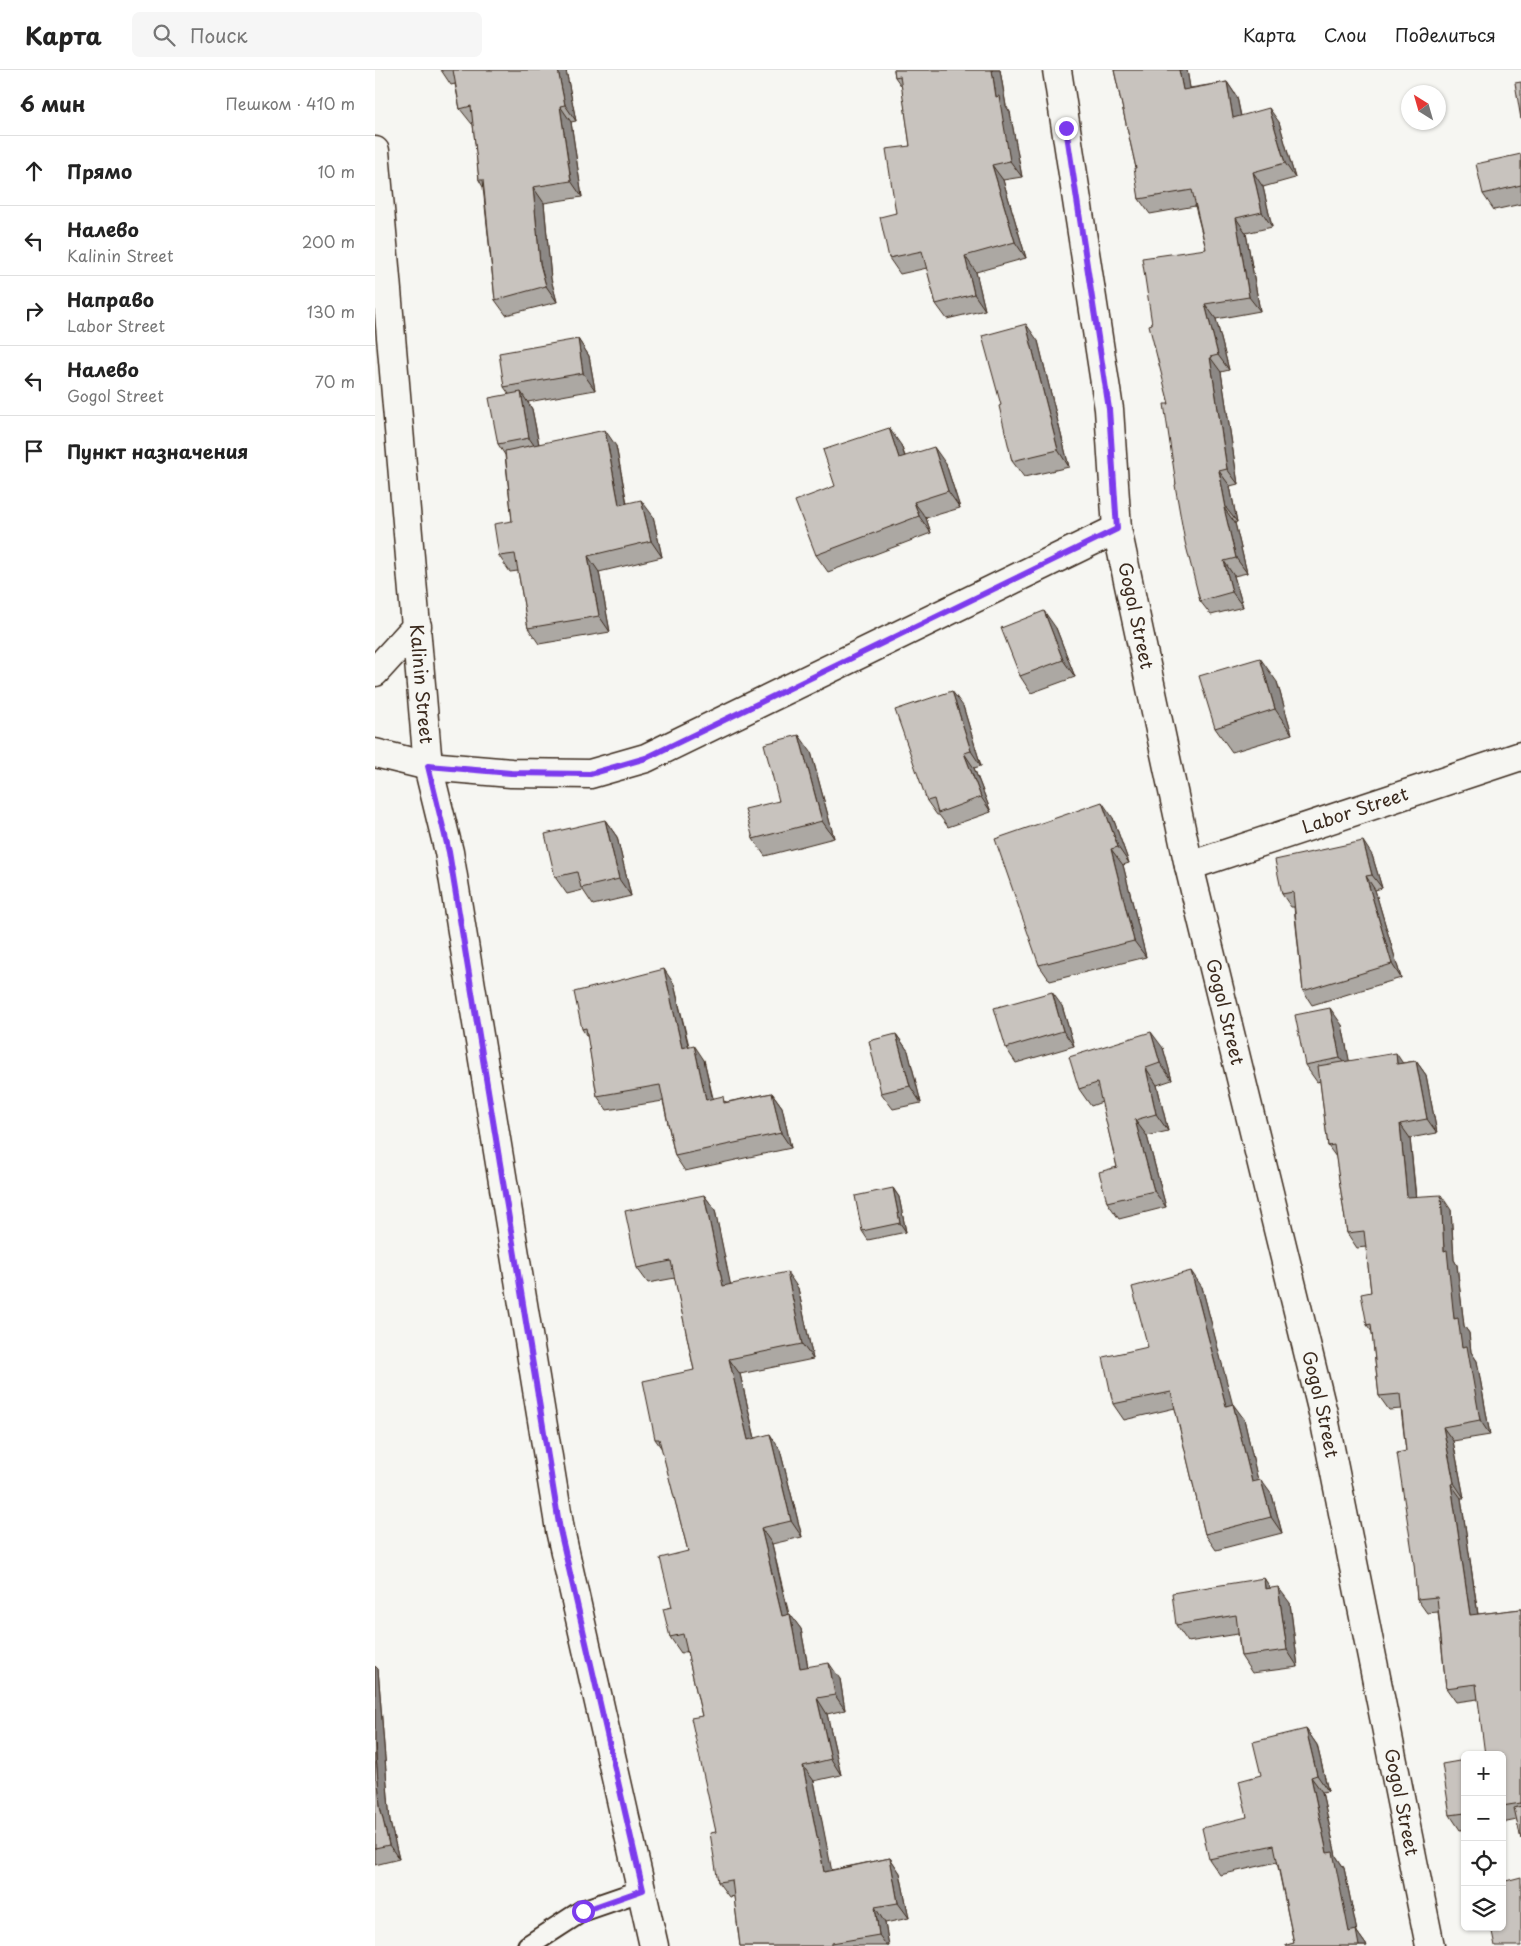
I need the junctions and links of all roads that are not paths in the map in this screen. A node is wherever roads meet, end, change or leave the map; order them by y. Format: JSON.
{"nodes":[{"id":1,"x":1057,"y":70,"type":"edge"},
{"id":2,"x":375,"y":151,"type":"edge"},
{"id":3,"x":1117,"y":529,"type":"junction"},
{"id":4,"x":417,"y":626,"type":"junction"},
{"id":5,"x":375,"y":672,"type":"edge"},
{"id":6,"x":375,"y":753,"type":"edge"},
{"id":7,"x":1521,"y":756,"type":"edge"},
{"id":8,"x":428,"y":766,"type":"junction"},
{"id":9,"x":1189,"y":866,"type":"junction"},
{"id":10,"x":643,"y":1890,"type":"junction"},
{"id":11,"x":527,"y":1946,"type":"edge"},
{"id":12,"x":654,"y":1946,"type":"edge"},
{"id":13,"x":1430,"y":1946,"type":"edge"}],
"edges":[{"from":1,"to":3,"type":"street","name":"Gogol Street"},
{"from":2,"to":4,"type":"street","name":"Kalinin Street"},
{"from":3,"to":8,"type":"street"},
{"from":3,"to":9,"type":"street","name":"Gogol Street"},
{"from":4,"to":5,"type":"street"},
{"from":4,"to":8,"type":"street","name":"Kalinin Street"},
{"from":6,"to":8,"type":"street"},
{"from":7,"to":9,"type":"street","name":"Labor Street"},
{"from":8,"to":10,"type":"street","name":"Kalinin Street"},
{"from":9,"to":13,"type":"street","name":"Gogol Street"},
{"from":10,"to":11,"type":"lane"},
{"from":10,"to":12,"type":"street","name":"Kalinin Street"}]}
